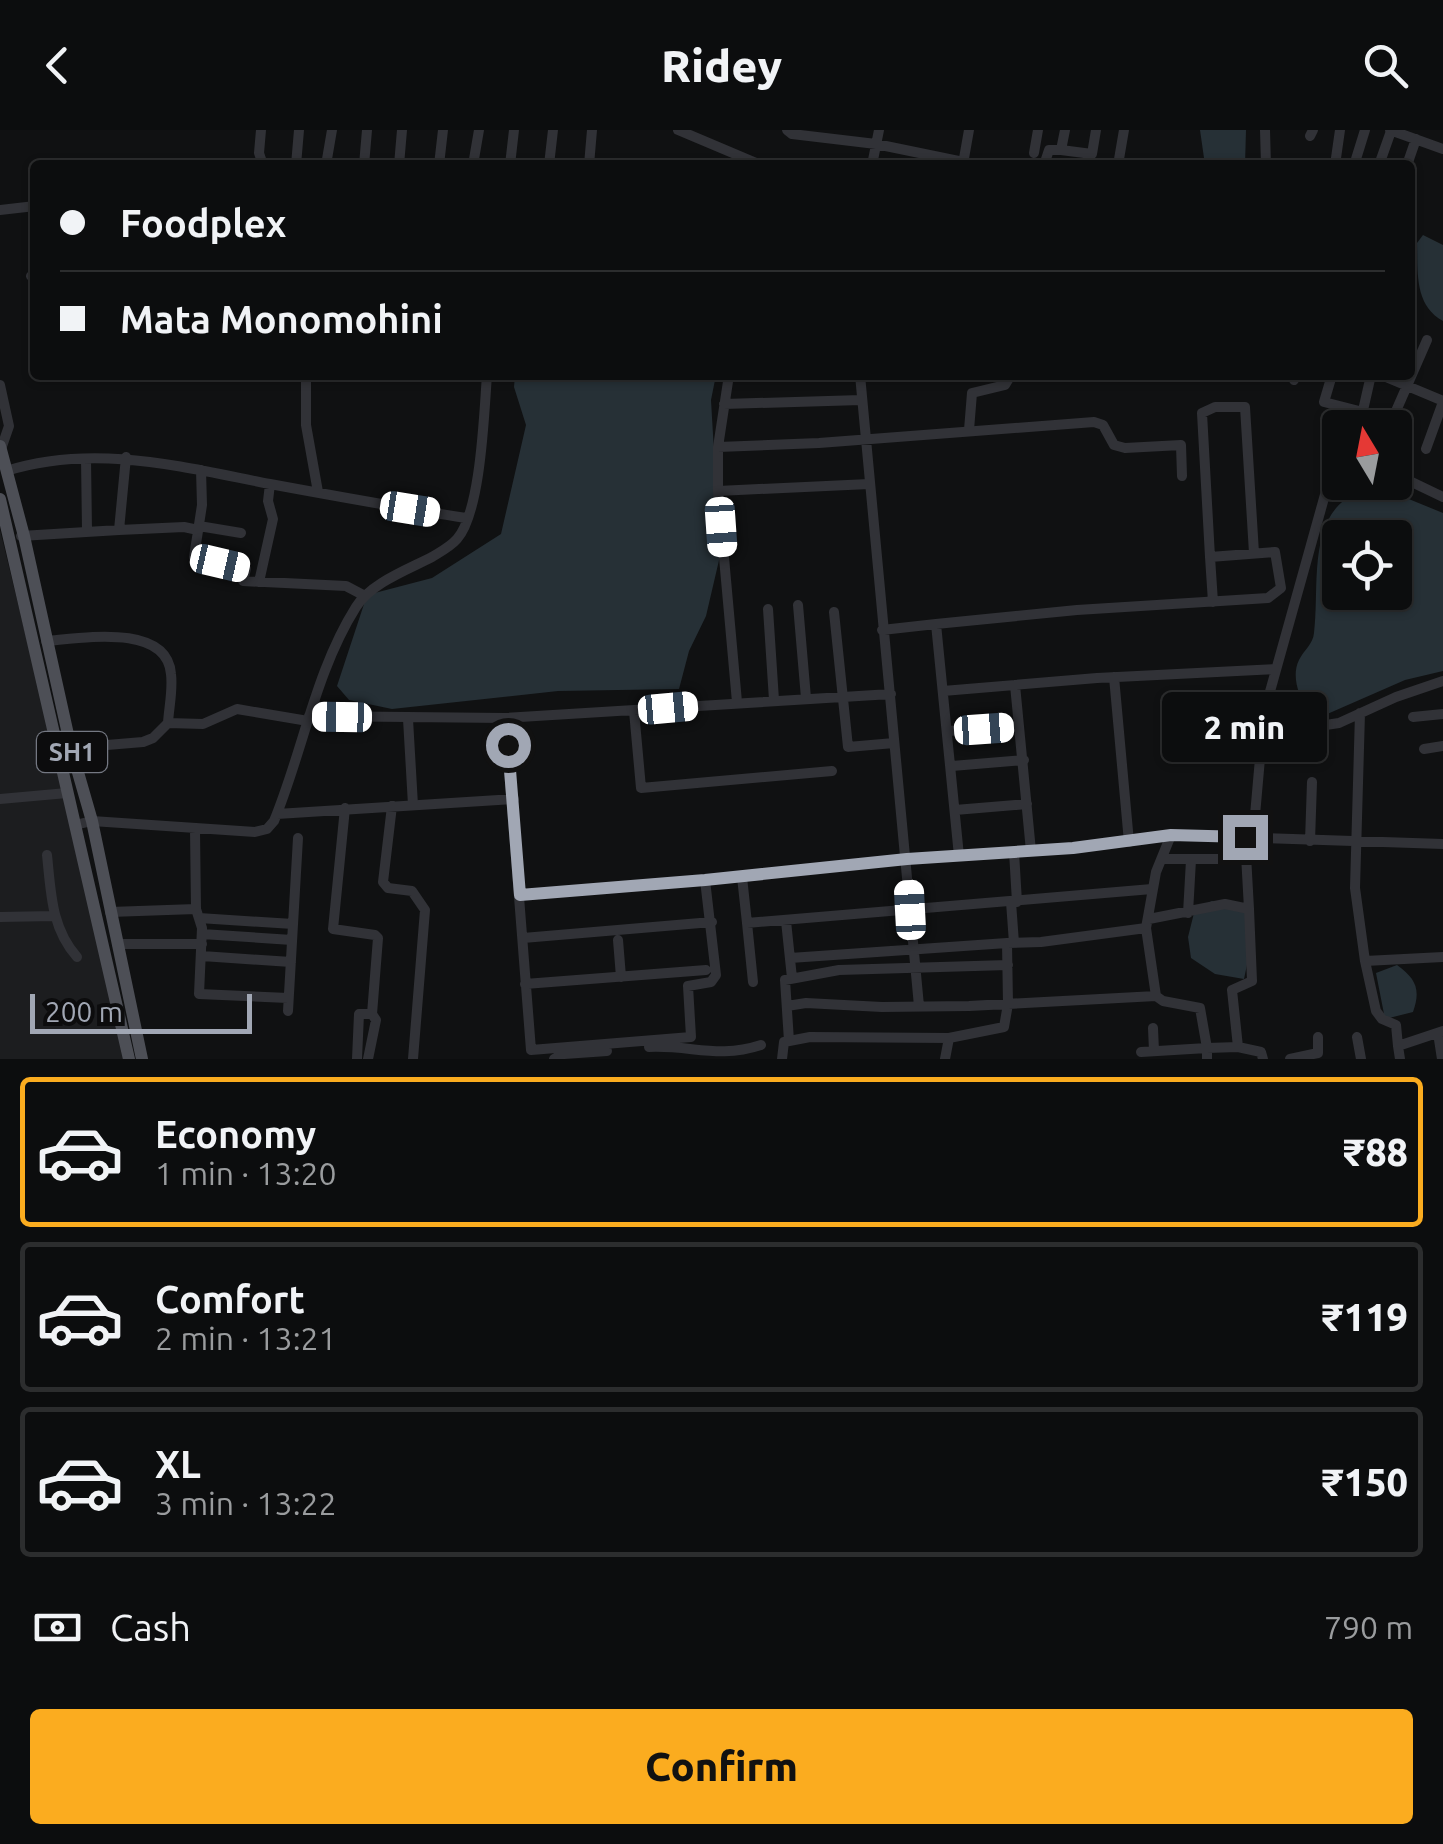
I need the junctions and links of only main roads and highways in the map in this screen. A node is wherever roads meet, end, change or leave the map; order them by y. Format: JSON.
{"nodes":[{"id":1,"x":0,"y":447,"type":"edge"},
{"id":2,"x":1,"y":505,"type":"edge"},
{"id":3,"x":129,"y":1059,"type":"edge"},
{"id":4,"x":141,"y":1059,"type":"edge"}],
"edges":[{"from":1,"to":4,"type":"main road","number":"SH1"},
{"from":2,"to":3,"type":"main road","number":"SH1"}]}
